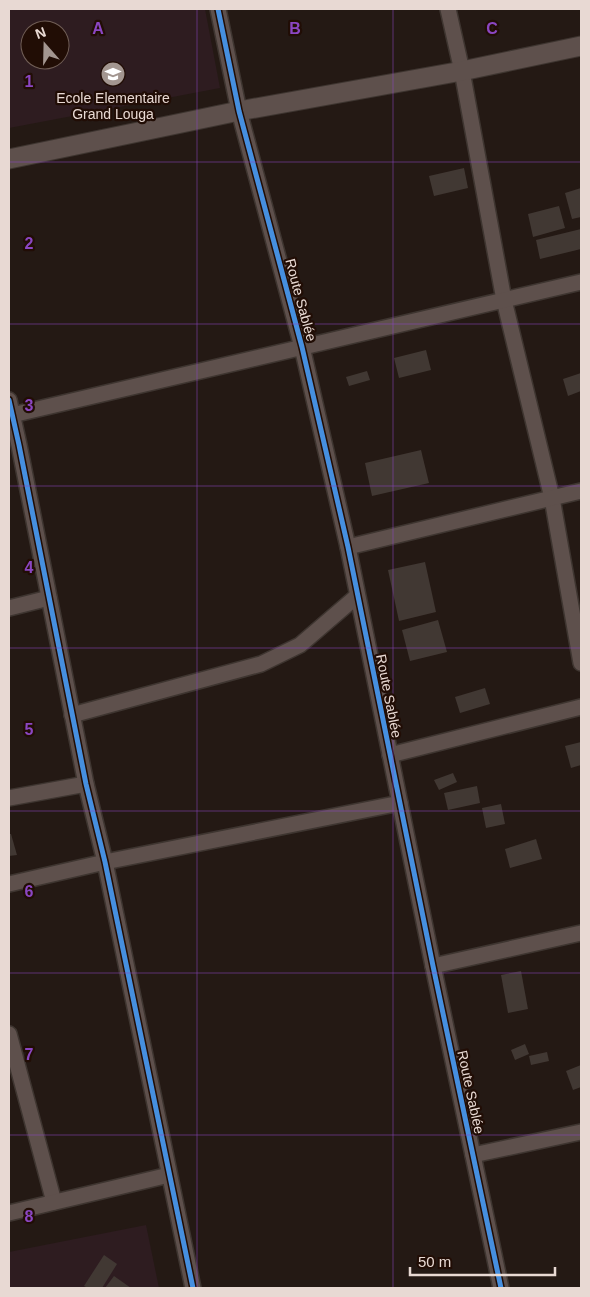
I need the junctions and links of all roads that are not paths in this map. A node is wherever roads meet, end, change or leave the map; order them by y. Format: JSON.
{"nodes":[{"id":1,"x":218,"y":9,"type":"edge"},
{"id":2,"x":448,"y":9,"type":"edge"},
{"id":3,"x":581,"y":46,"type":"edge"},
{"id":4,"x":462,"y":71,"type":"junction"},
{"id":5,"x":239,"y":111,"type":"junction"},
{"id":6,"x":9,"y":159,"type":"edge"},
{"id":7,"x":581,"y":282,"type":"edge"},
{"id":8,"x":504,"y":300,"type":"junction"},
{"id":9,"x":302,"y":347,"type":"junction"},
{"id":10,"x":10,"y":408,"type":"edge"},
{"id":11,"x":14,"y":446,"type":"edge"},
{"id":12,"x":581,"y":491,"type":"edge"},
{"id":13,"x":552,"y":498,"type":"junction"},
{"id":14,"x":348,"y":548,"type":"junction"},
{"id":15,"x":358,"y":596,"type":"junction"},
{"id":16,"x":49,"y":598,"type":"junction"},
{"id":17,"x":9,"y":608,"type":"edge"},
{"id":18,"x":581,"y":663,"type":"edge"},
{"id":19,"x":581,"y":706,"type":"edge"},
{"id":20,"x":72,"y":715,"type":"junction"},
{"id":21,"x":390,"y":755,"type":"junction"},
{"id":22,"x":86,"y":784,"type":"junction"},
{"id":23,"x":9,"y":798,"type":"edge"},
{"id":24,"x":400,"y":803,"type":"junction"},
{"id":25,"x":105,"y":862,"type":"junction"},
{"id":26,"x":9,"y":884,"type":"edge"},
{"id":27,"x":581,"y":933,"type":"edge"},
{"id":28,"x":433,"y":966,"type":"junction"},
{"id":29,"x":9,"y":1034,"type":"edge"},
{"id":30,"x":581,"y":1132,"type":"edge"},
{"id":31,"x":472,"y":1155,"type":"junction"},
{"id":32,"x":169,"y":1175,"type":"junction"},
{"id":33,"x":54,"y":1202,"type":"junction"},
{"id":34,"x":9,"y":1213,"type":"edge"},
{"id":35,"x":193,"y":1288,"type":"edge"},
{"id":36,"x":501,"y":1288,"type":"edge"}],
"edges":[{"from":1,"to":5,"type":"street","name":"Route Sablée"},
{"from":2,"to":4,"type":"street"},
{"from":3,"to":4,"type":"street"},
{"from":4,"to":5,"type":"street"},
{"from":4,"to":8,"type":"street"},
{"from":5,"to":6,"type":"street"},
{"from":5,"to":9,"type":"street","name":"Route Sablée"},
{"from":7,"to":8,"type":"street"},
{"from":8,"to":9,"type":"street"},
{"from":8,"to":13,"type":"street"},
{"from":9,"to":10,"type":"street"},
{"from":9,"to":14,"type":"street","name":"Route Sablée"},
{"from":10,"to":11,"type":"street"},
{"from":11,"to":16,"type":"street"},
{"from":12,"to":13,"type":"street"},
{"from":13,"to":14,"type":"street"},
{"from":13,"to":18,"type":"street"},
{"from":14,"to":15,"type":"street","name":"Route Sablée"},
{"from":15,"to":20,"type":"street"},
{"from":15,"to":21,"type":"street","name":"Route Sablée"},
{"from":16,"to":17,"type":"street"},
{"from":16,"to":20,"type":"street"},
{"from":19,"to":21,"type":"street"},
{"from":20,"to":22,"type":"street"},
{"from":21,"to":24,"type":"street","name":"Route Sablée"},
{"from":22,"to":23,"type":"street"},
{"from":22,"to":25,"type":"street"},
{"from":24,"to":25,"type":"street"},
{"from":24,"to":28,"type":"street","name":"Route Sablée"},
{"from":25,"to":26,"type":"street"},
{"from":25,"to":32,"type":"street"},
{"from":27,"to":28,"type":"street"},
{"from":28,"to":31,"type":"street","name":"Route Sablée"},
{"from":29,"to":33,"type":"street"},
{"from":30,"to":31,"type":"street"},
{"from":31,"to":36,"type":"street","name":"Route Sablée"},
{"from":32,"to":33,"type":"street"},
{"from":32,"to":35,"type":"street"},
{"from":33,"to":34,"type":"street"}]}
